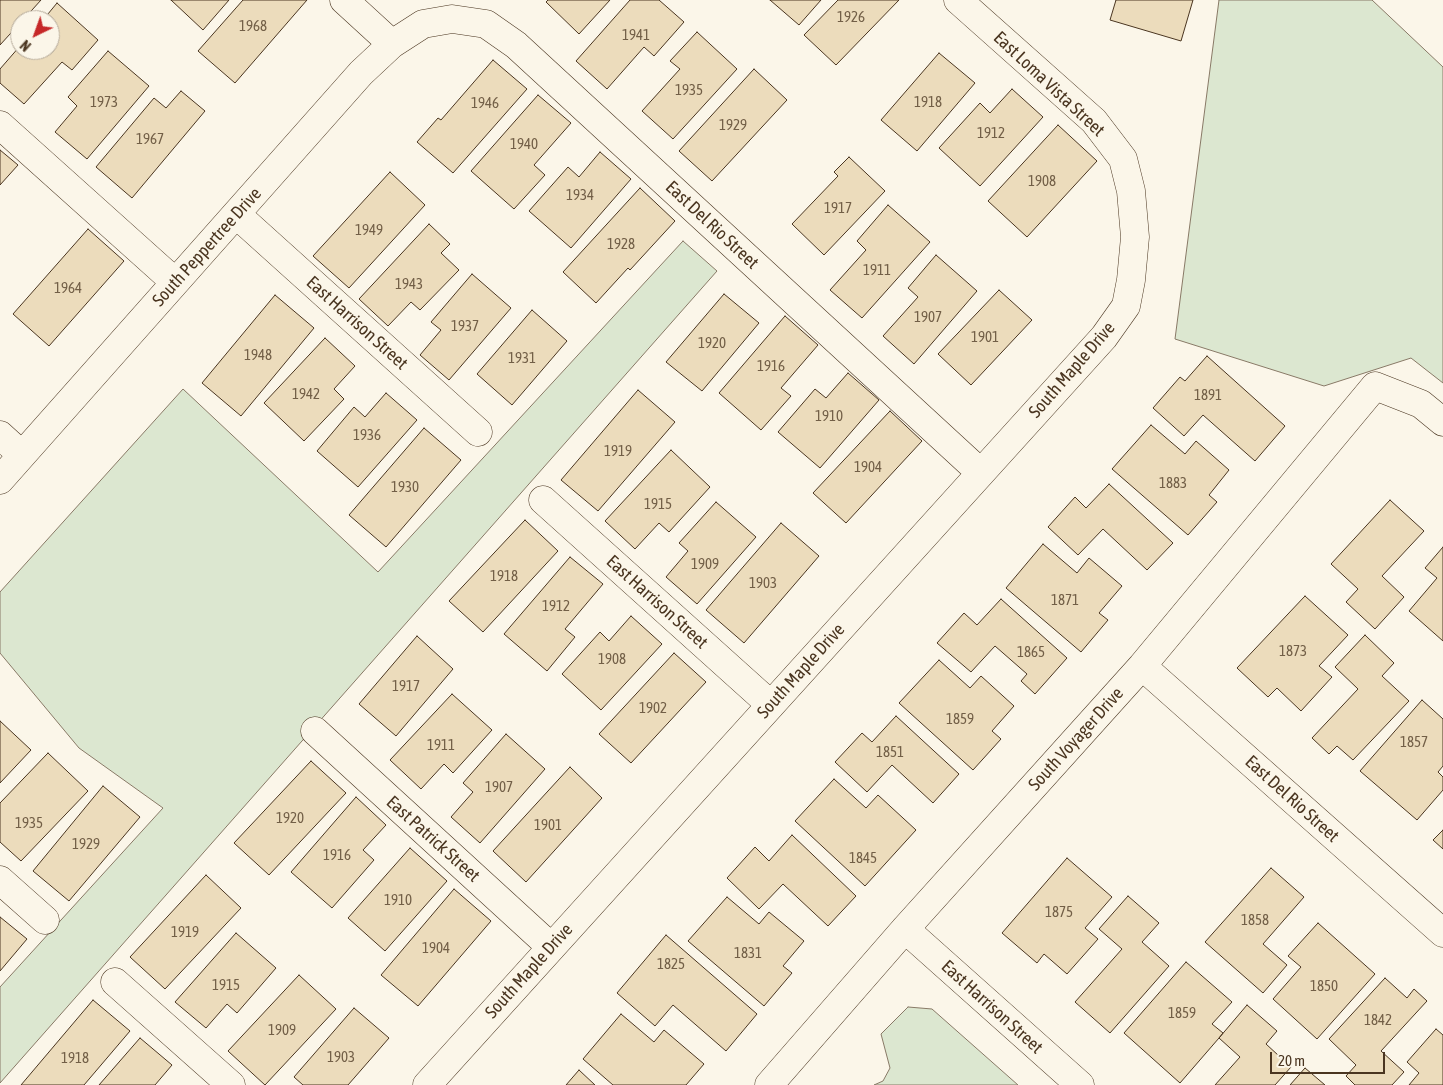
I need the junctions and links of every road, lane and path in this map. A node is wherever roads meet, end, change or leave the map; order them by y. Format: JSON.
{"nodes":[{"id":1,"x":344,"y":0,"type":"edge"},
{"id":2,"x":958,"y":0,"type":"edge"},
{"id":3,"x":423,"y":24,"type":"joint"},
{"id":4,"x":392,"y":44,"type":"junction"},
{"id":5,"x":0,"y":125,"type":"edge"},
{"id":6,"x":236,"y":214,"type":"junction"},
{"id":7,"x":1135,"y":237,"type":"joint"},
{"id":8,"x":175,"y":282,"type":"junction"},
{"id":9,"x":1443,"y":422,"type":"edge"},
{"id":10,"x":478,"y":432,"type":"dead end"},
{"id":11,"x":0,"y":435,"type":"edge"},
{"id":12,"x":22,"y":455,"type":"junction"},
{"id":13,"x":981,"y":473,"type":"junction"},
{"id":14,"x":0,"y":480,"type":"edge"},
{"id":15,"x":543,"y":500,"type":"dead end"},
{"id":16,"x":1142,"y":666,"type":"junction"},
{"id":17,"x":771,"y":705,"type":"junction"},
{"id":18,"x":315,"y":731,"type":"dead end"},
{"id":19,"x":0,"y":880,"type":"edge"},
{"id":20,"x":45,"y":920,"type":"dead end"},
{"id":21,"x":905,"y":929,"type":"junction"},
{"id":22,"x":1443,"y":933,"type":"edge"},
{"id":23,"x":551,"y":947,"type":"junction"},
{"id":24,"x":115,"y":982,"type":"dead end"},
{"id":25,"x":231,"y":1085,"type":"edge"},
{"id":26,"x":427,"y":1085,"type":"edge"},
{"id":27,"x":769,"y":1085,"type":"edge"},
{"id":28,"x":1080,"y":1085,"type":"edge"}],
"edges":[{"from":1,"to":4,"type":"street"},
{"from":2,"to":7,"type":"street","name":"East Loma Vista Street"},
{"from":3,"to":4,"type":"street","name":"South Peppertree Drive"},
{"from":3,"to":13,"type":"street","name":"East Del Rio Street"},
{"from":4,"to":6,"type":"street","name":"South Peppertree Drive"},
{"from":5,"to":8,"type":"street"},
{"from":6,"to":8,"type":"street","name":"South Peppertree Drive"},
{"from":6,"to":10,"type":"street","name":"East Harrison Street"},
{"from":7,"to":13,"type":"street","name":"South Maple Drive"},
{"from":8,"to":12,"type":"street","name":"South Peppertree Drive"},
{"from":9,"to":16,"type":"street","name":"South Voyager Drive"},
{"from":11,"to":12,"type":"street"},
{"from":12,"to":14,"type":"street","name":"South Peppertree Drive"},
{"from":13,"to":17,"type":"street","name":"South Maple Drive"},
{"from":15,"to":17,"type":"street","name":"East Harrison Street"},
{"from":16,"to":21,"type":"street","name":"South Voyager Drive"},
{"from":16,"to":22,"type":"street","name":"East Del Rio Street"},
{"from":17,"to":23,"type":"street","name":"South Maple Drive"},
{"from":18,"to":23,"type":"street","name":"East Patrick Street"},
{"from":19,"to":20,"type":"street"},
{"from":21,"to":27,"type":"street","name":"South Voyager Drive"},
{"from":21,"to":28,"type":"street","name":"East Harrison Street"},
{"from":23,"to":26,"type":"street","name":"South Maple Drive"},
{"from":24,"to":25,"type":"street"}]}
